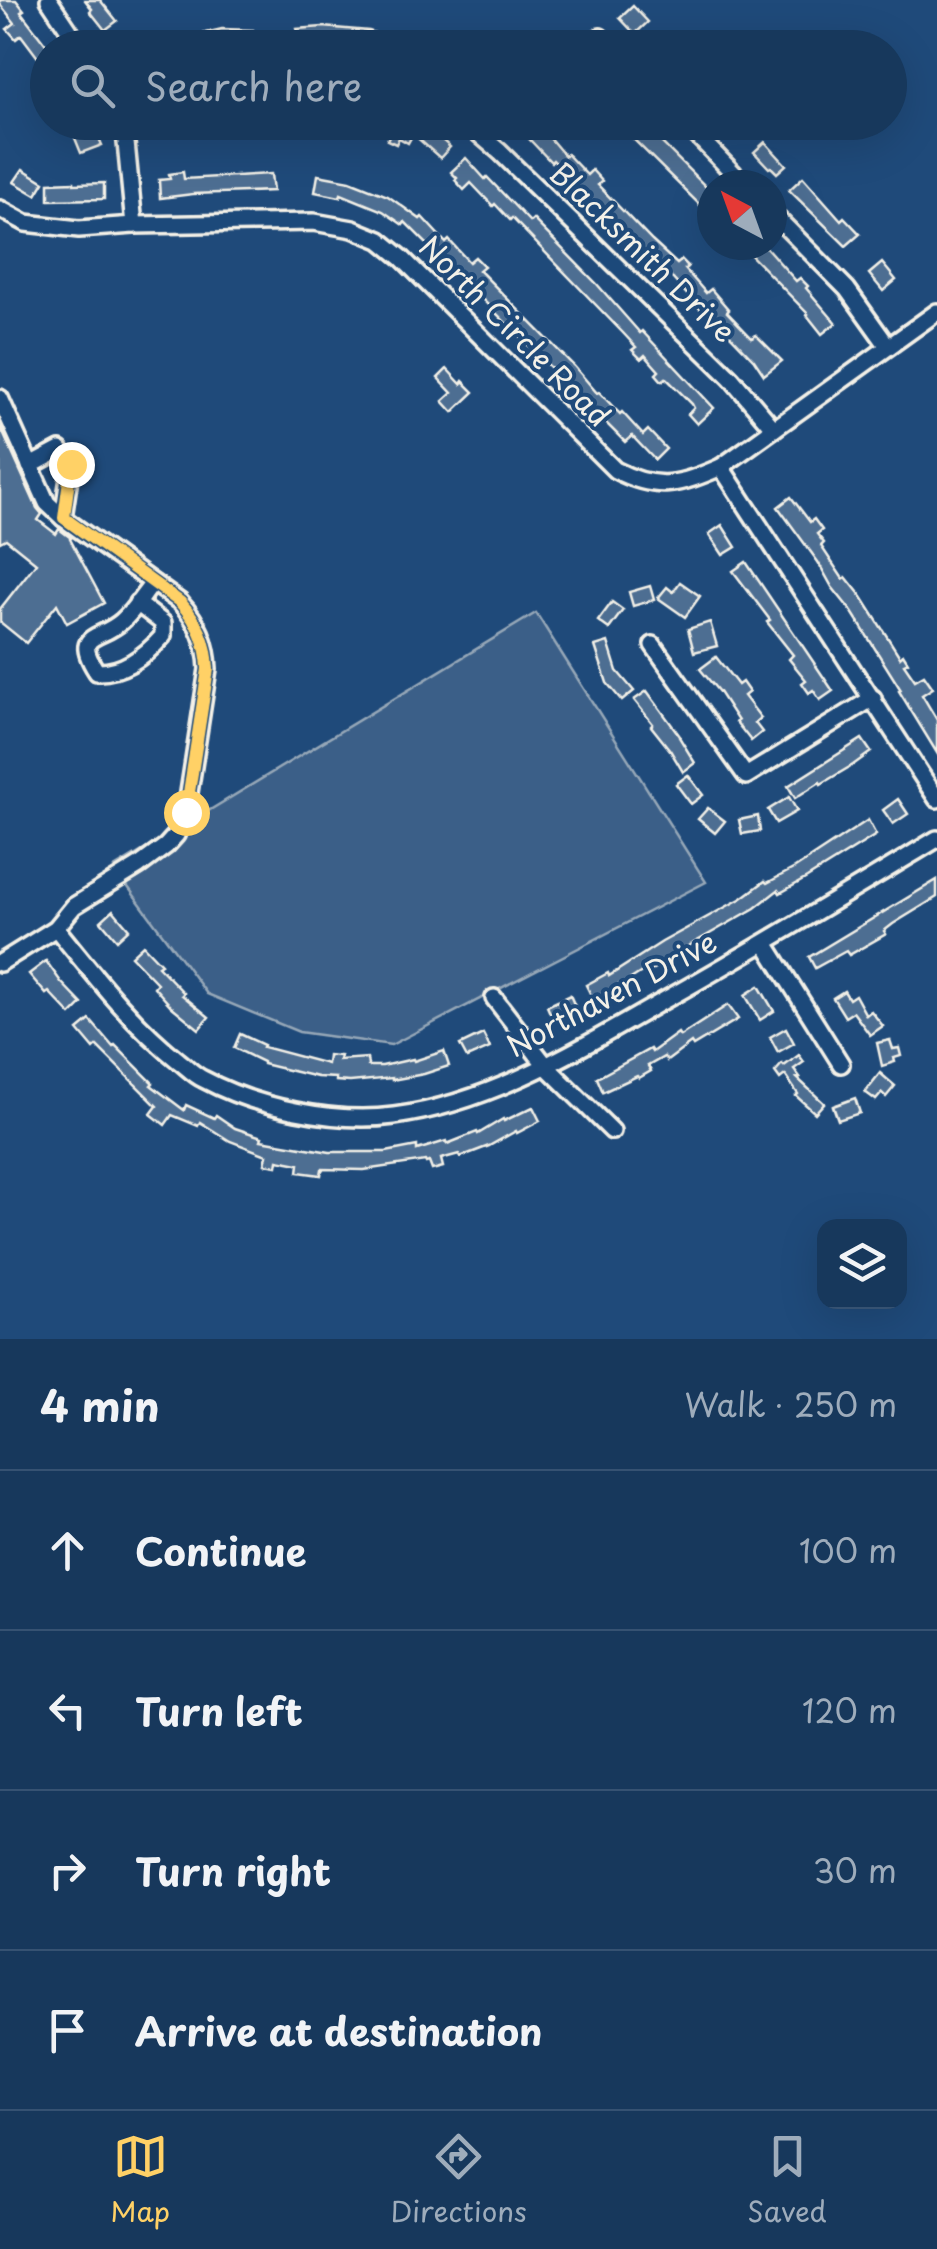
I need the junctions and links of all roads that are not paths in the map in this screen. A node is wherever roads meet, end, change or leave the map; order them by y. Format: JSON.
{"nodes":[{"id":1,"x":49,"y":0,"type":"edge"},
{"id":2,"x":69,"y":30,"type":"edge"},
{"id":3,"x":126,"y":140,"type":"edge"},
{"id":4,"x":486,"y":140,"type":"edge"},
{"id":5,"x":701,"y":140,"type":"edge"},
{"id":6,"x":730,"y":170,"type":"edge"},
{"id":7,"x":0,"y":209,"type":"edge"},
{"id":8,"x":134,"y":224,"type":"junction"},
{"id":9,"x":787,"y":227,"type":"edge"},
{"id":10,"x":937,"y":312,"type":"edge"},
{"id":11,"x":888,"y":345,"type":"junction"},
{"id":12,"x":0,"y":398,"type":"edge"},
{"id":13,"x":774,"y":429,"type":"junction"},
{"id":14,"x":30,"y":466,"type":"junction"},
{"id":15,"x":721,"y":467,"type":"junction"},
{"id":16,"x":64,"y":518,"type":"junction"},
{"id":17,"x":153,"y":583,"type":"junction"},
{"id":18,"x":137,"y":603,"type":"junction"},
{"id":19,"x":653,"y":645,"type":"dead end"},
{"id":20,"x":873,"y":698,"type":"junction"},
{"id":21,"x":937,"y":799,"type":"edge"},
{"id":22,"x":937,"y":839,"type":"edge"},
{"id":23,"x":56,"y":928,"type":"junction"},
{"id":24,"x":764,"y":944,"type":"junction"},
{"id":25,"x":0,"y":963,"type":"edge"},
{"id":26,"x":494,"y":998,"type":"dead end"},
{"id":27,"x":841,"y":1064,"type":"dead end"},
{"id":28,"x":548,"y":1067,"type":"junction"},
{"id":29,"x":612,"y":1131,"type":"dead end"}],
"edges":[{"from":1,"to":2,"type":"street"},
{"from":3,"to":8,"type":"street"},
{"from":4,"to":13,"type":"street","name":"Blacksmith Drive"},
{"from":5,"to":6,"type":"street"},
{"from":7,"to":8,"type":"street","name":"North Circle Road"},
{"from":8,"to":15,"type":"street","name":"North Circle Road"},
{"from":9,"to":11,"type":"street"},
{"from":10,"to":11,"type":"street","name":"North Circle Road"},
{"from":11,"to":13,"type":"street","name":"North Circle Road"},
{"from":12,"to":14,"type":"street"},
{"from":13,"to":15,"type":"street","name":"North Circle Road"},
{"from":14,"to":16,"type":"street"},
{"from":14,"to":16,"type":"street"},
{"from":15,"to":20,"type":"street"},
{"from":16,"to":17,"type":"street"},
{"from":17,"to":18,"type":"street"},
{"from":17,"to":23,"type":"street"},
{"from":18,"to":18,"type":"street"},
{"from":19,"to":20,"type":"street"},
{"from":20,"to":21,"type":"street"},
{"from":22,"to":24,"type":"street","name":"Northaven Drive"},
{"from":23,"to":25,"type":"street"},
{"from":23,"to":28,"type":"street","name":"Northaven Drive"},
{"from":24,"to":27,"type":"street"},
{"from":24,"to":28,"type":"street","name":"Northaven Drive"},
{"from":26,"to":28,"type":"street"},
{"from":28,"to":29,"type":"street"}]}
